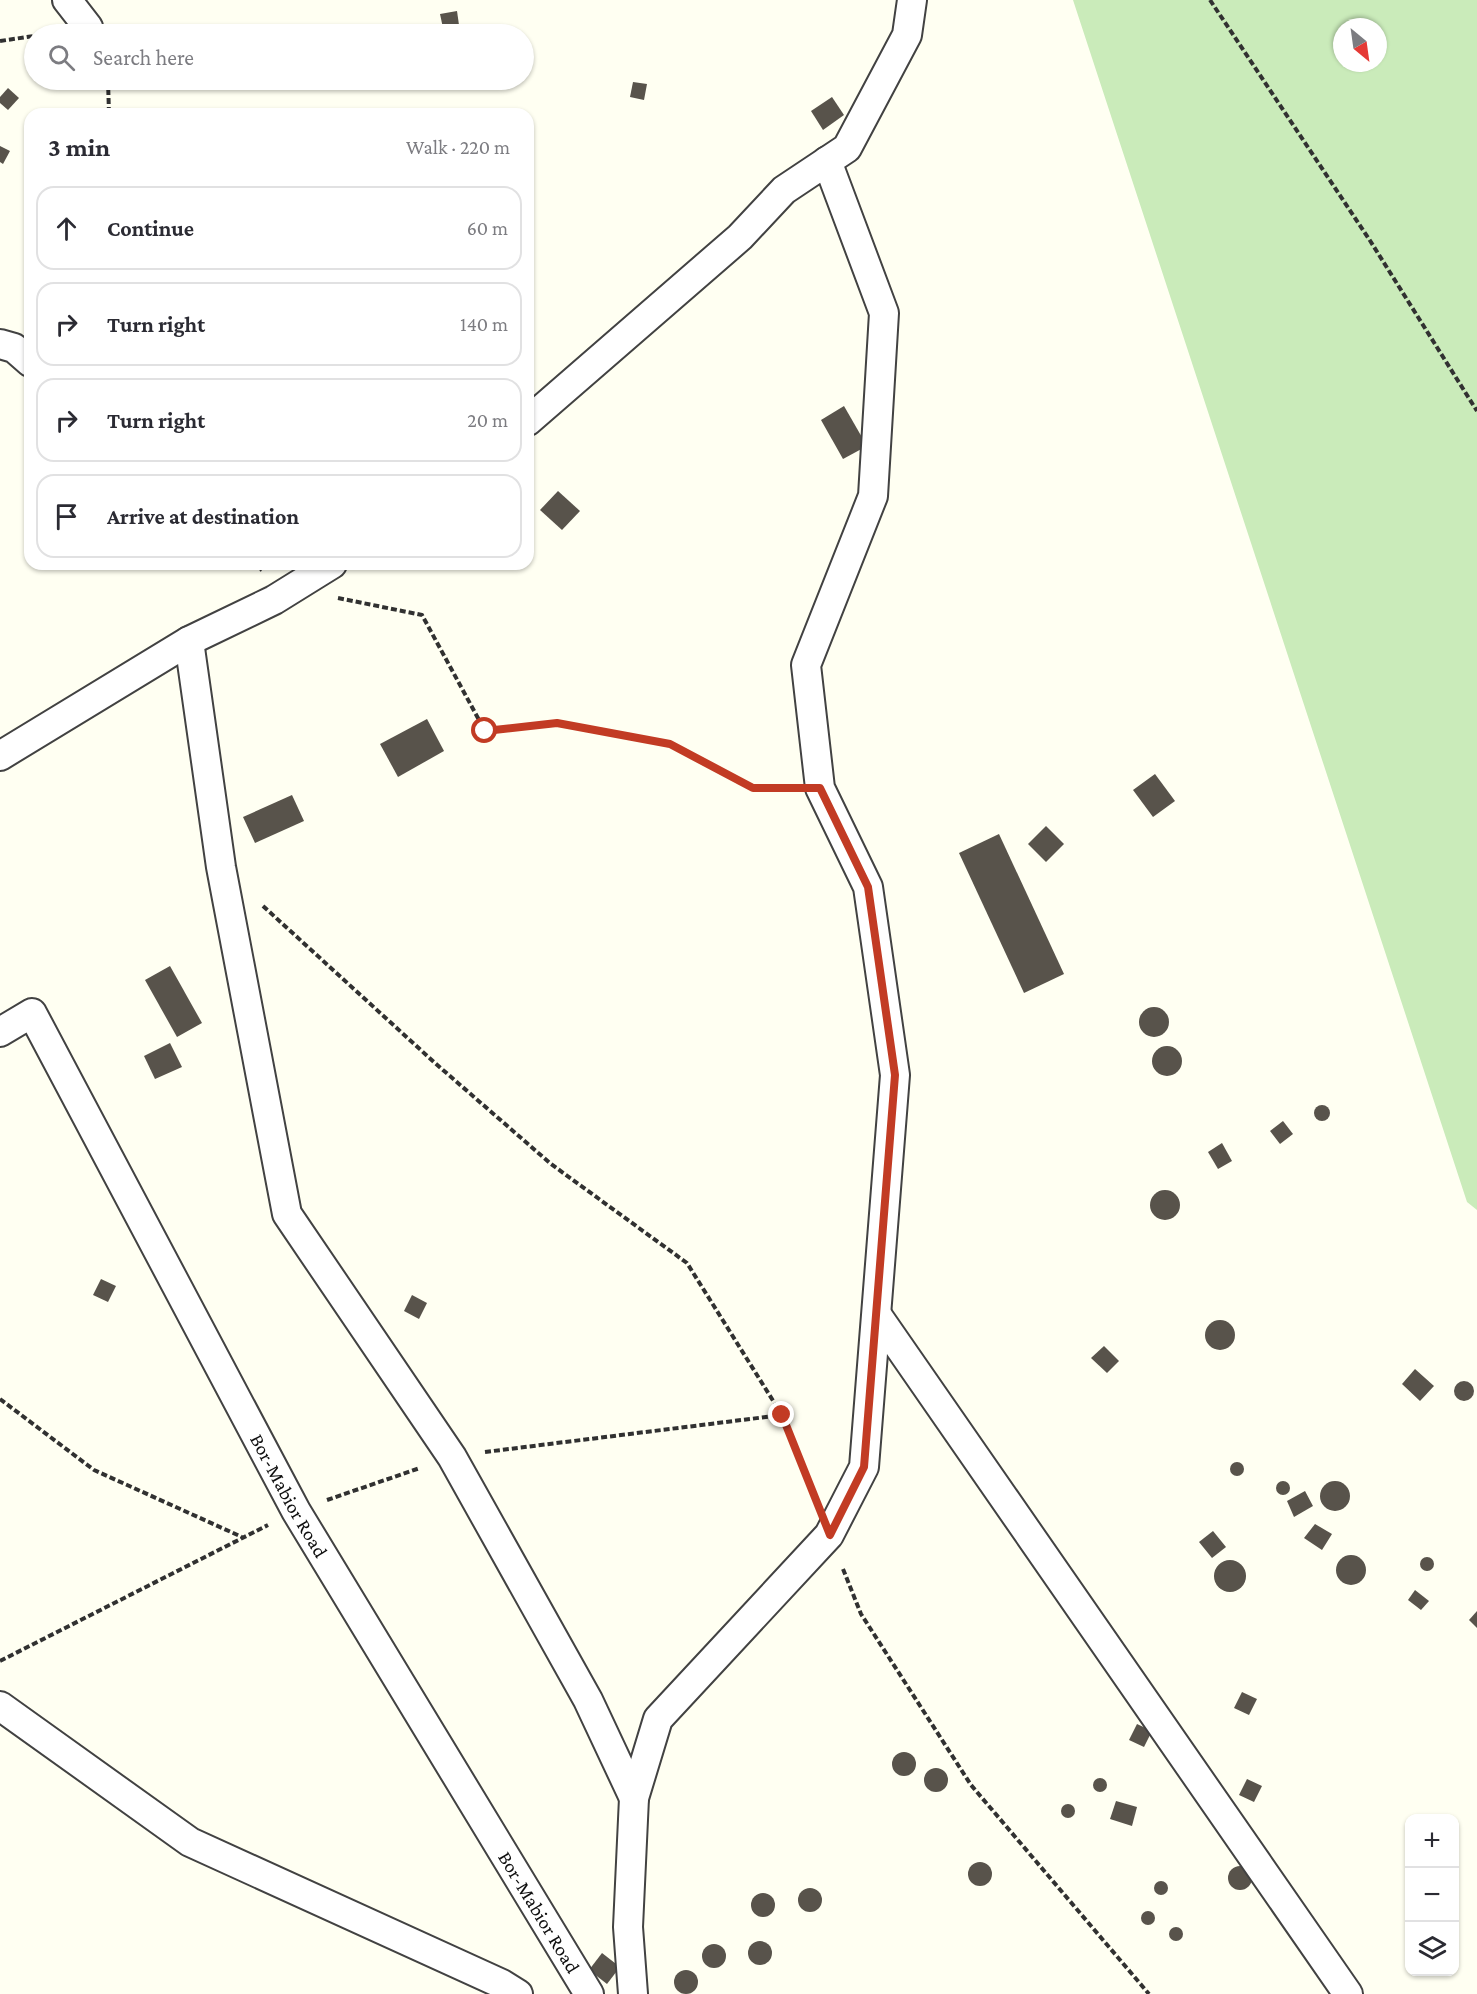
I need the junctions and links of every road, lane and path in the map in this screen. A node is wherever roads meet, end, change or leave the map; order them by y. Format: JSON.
{"nodes":[{"id":1,"x":67,"y":0,"type":"edge"},
{"id":2,"x":912,"y":0,"type":"edge"},
{"id":3,"x":1210,"y":0,"type":"edge"},
{"id":4,"x":86,"y":24,"type":"edge"},
{"id":5,"x":24,"y":37,"type":"edge"},
{"id":6,"x":0,"y":41,"type":"edge"},
{"id":7,"x":108,"y":90,"type":"edge"},
{"id":8,"x":109,"y":108,"type":"edge"},
{"id":9,"x":827,"y":161,"type":"junction"},
{"id":10,"x":0,"y":344,"type":"edge"},
{"id":11,"x":24,"y":357,"type":"edge"},
{"id":12,"x":1477,"y":411,"type":"edge"},
{"id":13,"x":534,"y":416,"type":"edge"},
{"id":14,"x":323,"y":570,"type":"edge"},
{"id":15,"x":292,"y":590,"type":"junction"},
{"id":16,"x":189,"y":641,"type":"junction"},
{"id":17,"x":0,"y":756,"type":"edge"},
{"id":18,"x":820,"y":788,"type":"junction"},
{"id":19,"x":221,"y":867,"type":"junction"},
{"id":20,"x":0,"y":1032,"type":"edge"},
{"id":21,"x":877,"y":1314,"type":"junction"},
{"id":22,"x":0,"y":1399,"type":"edge"},
{"id":23,"x":782,"y":1415,"type":"junction"},
{"id":24,"x":452,"y":1456,"type":"junction"},
{"id":25,"x":296,"y":1511,"type":"junction"},
{"id":26,"x":830,"y":1535,"type":"junction"},
{"id":27,"x":243,"y":1537,"type":"junction"},
{"id":28,"x":0,"y":1661,"type":"edge"},
{"id":29,"x":0,"y":1706,"type":"edge"},
{"id":30,"x":634,"y":1798,"type":"junction"},
{"id":31,"x":518,"y":1994,"type":"edge"},
{"id":32,"x":590,"y":1994,"type":"edge"},
{"id":33,"x":633,"y":1994,"type":"edge"},
{"id":34,"x":1149,"y":1994,"type":"edge"},
{"id":35,"x":1348,"y":1994,"type":"edge"}],
"edges":[{"from":1,"to":4,"type":"street"},
{"from":2,"to":9,"type":"street"},
{"from":3,"to":12,"type":"path"},
{"from":5,"to":6,"type":"path"},
{"from":7,"to":8,"type":"path"},
{"from":9,"to":13,"type":"street"},
{"from":9,"to":18,"type":"street"},
{"from":10,"to":11,"type":"street"},
{"from":14,"to":15,"type":"street"},
{"from":15,"to":16,"type":"street"},
{"from":15,"to":18,"type":"path"},
{"from":16,"to":17,"type":"street"},
{"from":16,"to":19,"type":"street"},
{"from":18,"to":21,"type":"street"},
{"from":19,"to":23,"type":"path"},
{"from":19,"to":24,"type":"street"},
{"from":20,"to":25,"type":"street","name":"Bor-Mabior Road"},
{"from":21,"to":26,"type":"street"},
{"from":21,"to":35,"type":"street"},
{"from":22,"to":27,"type":"path"},
{"from":23,"to":24,"type":"path"},
{"from":23,"to":26,"type":"path"},
{"from":24,"to":25,"type":"path"},
{"from":24,"to":30,"type":"street"},
{"from":25,"to":27,"type":"path"},
{"from":25,"to":32,"type":"street","name":"Bor-Mabior Road"},
{"from":26,"to":30,"type":"street"},
{"from":26,"to":34,"type":"path"},
{"from":27,"to":28,"type":"path"},
{"from":29,"to":31,"type":"street"},
{"from":30,"to":33,"type":"street"}]}
